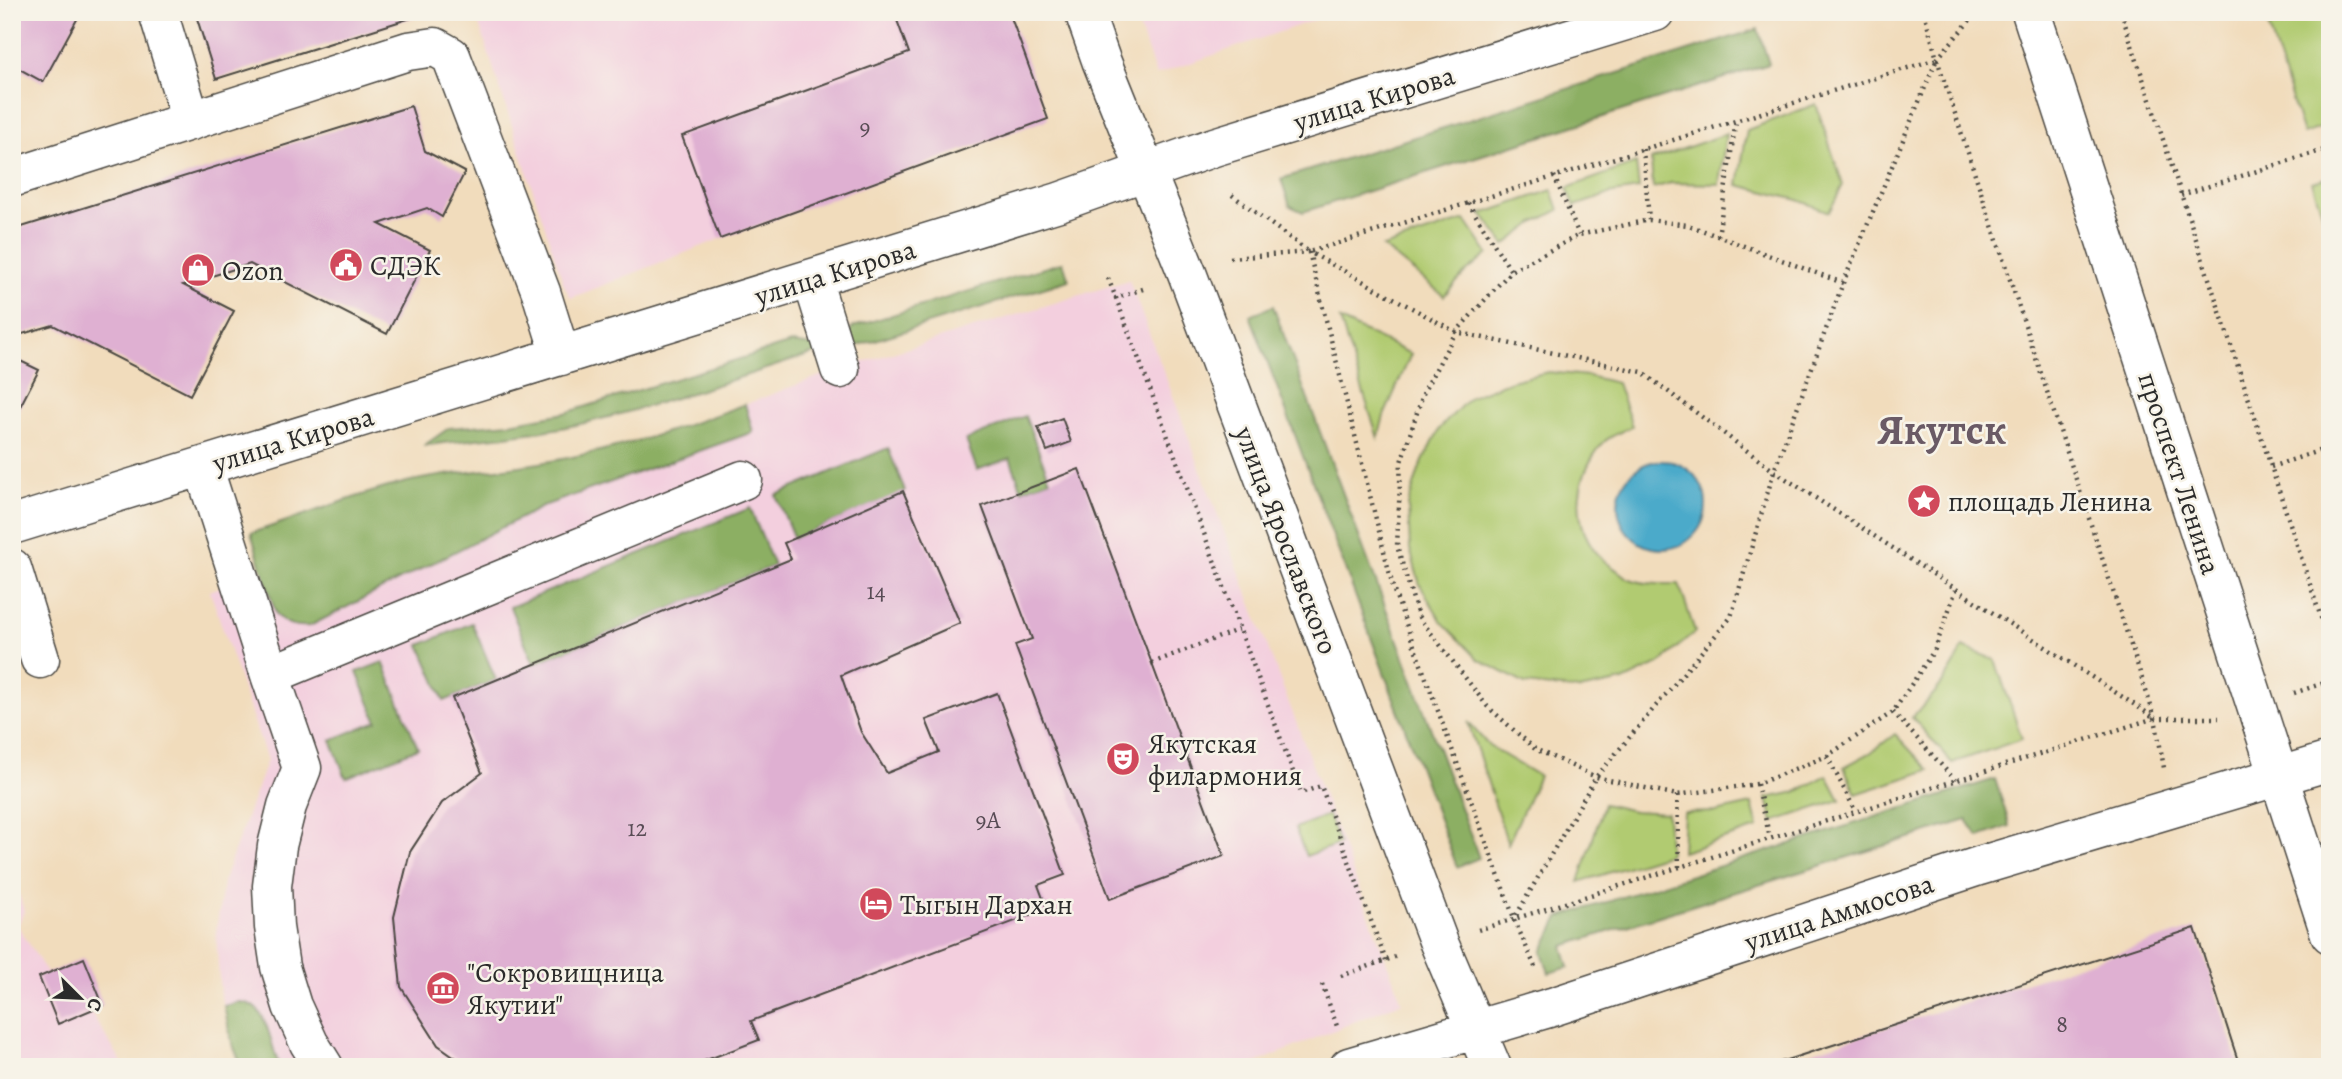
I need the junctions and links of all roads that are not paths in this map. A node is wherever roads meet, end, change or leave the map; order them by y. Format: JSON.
{"nodes":[{"id":1,"x":158,"y":12,"type":"edge"},
{"id":2,"x":1084,"y":12,"type":"edge"},
{"id":3,"x":1655,"y":12,"type":"edge"},
{"id":4,"x":2031,"y":12,"type":"edge"},
{"id":5,"x":191,"y":121,"type":"junction"},
{"id":6,"x":1146,"y":171,"type":"junction"},
{"id":7,"x":12,"y":178,"type":"edge"},
{"id":8,"x":812,"y":279,"type":"junction"},
{"id":9,"x":561,"y":356,"type":"junction"},
{"id":10,"x":840,"y":369,"type":"dead end"},
{"id":11,"x":203,"y":467,"type":"junction"},
{"id":12,"x":743,"y":480,"type":"dead end"},
{"id":13,"x":12,"y":525,"type":"edge"},
{"id":14,"x":12,"y":568,"type":"edge"},
{"id":15,"x":40,"y":659,"type":"dead end"},
{"id":16,"x":270,"y":675,"type":"junction"},
{"id":17,"x":2330,"y":761,"type":"edge"},
{"id":18,"x":2278,"y":776,"type":"junction"},
{"id":19,"x":2330,"y":934,"type":"edge"},
{"id":20,"x":1476,"y":1029,"type":"junction"},
{"id":21,"x":1344,"y":1050,"type":"edge"},
{"id":22,"x":324,"y":1067,"type":"edge"},
{"id":23,"x":1492,"y":1067,"type":"edge"}],
"edges":[{"from":1,"to":5,"type":"street"},
{"from":2,"to":6,"type":"street","name":"улица Ярославского"},
{"from":3,"to":6,"type":"street","name":"улица Кирова"},
{"from":4,"to":18,"type":"street","name":"проспект Ленина"},
{"from":5,"to":7,"type":"street"},
{"from":5,"to":9,"type":"street"},
{"from":6,"to":8,"type":"street","name":"улица Кирова"},
{"from":6,"to":20,"type":"street","name":"улица Ярославского"},
{"from":8,"to":9,"type":"street","name":"улица Кирова"},
{"from":8,"to":10,"type":"street"},
{"from":9,"to":11,"type":"street","name":"улица Кирова"},
{"from":11,"to":13,"type":"street","name":"улица Кирова"},
{"from":11,"to":16,"type":"street"},
{"from":12,"to":16,"type":"street"},
{"from":14,"to":15,"type":"street"},
{"from":16,"to":22,"type":"street"},
{"from":17,"to":18,"type":"street","name":"улица Аммосова"},
{"from":18,"to":19,"type":"street","name":"проспект Ленина"},
{"from":18,"to":20,"type":"street","name":"улица Аммосова"},
{"from":20,"to":21,"type":"street","name":"улица Аммосова"},
{"from":20,"to":23,"type":"street","name":"улица Ярославского"}]}
